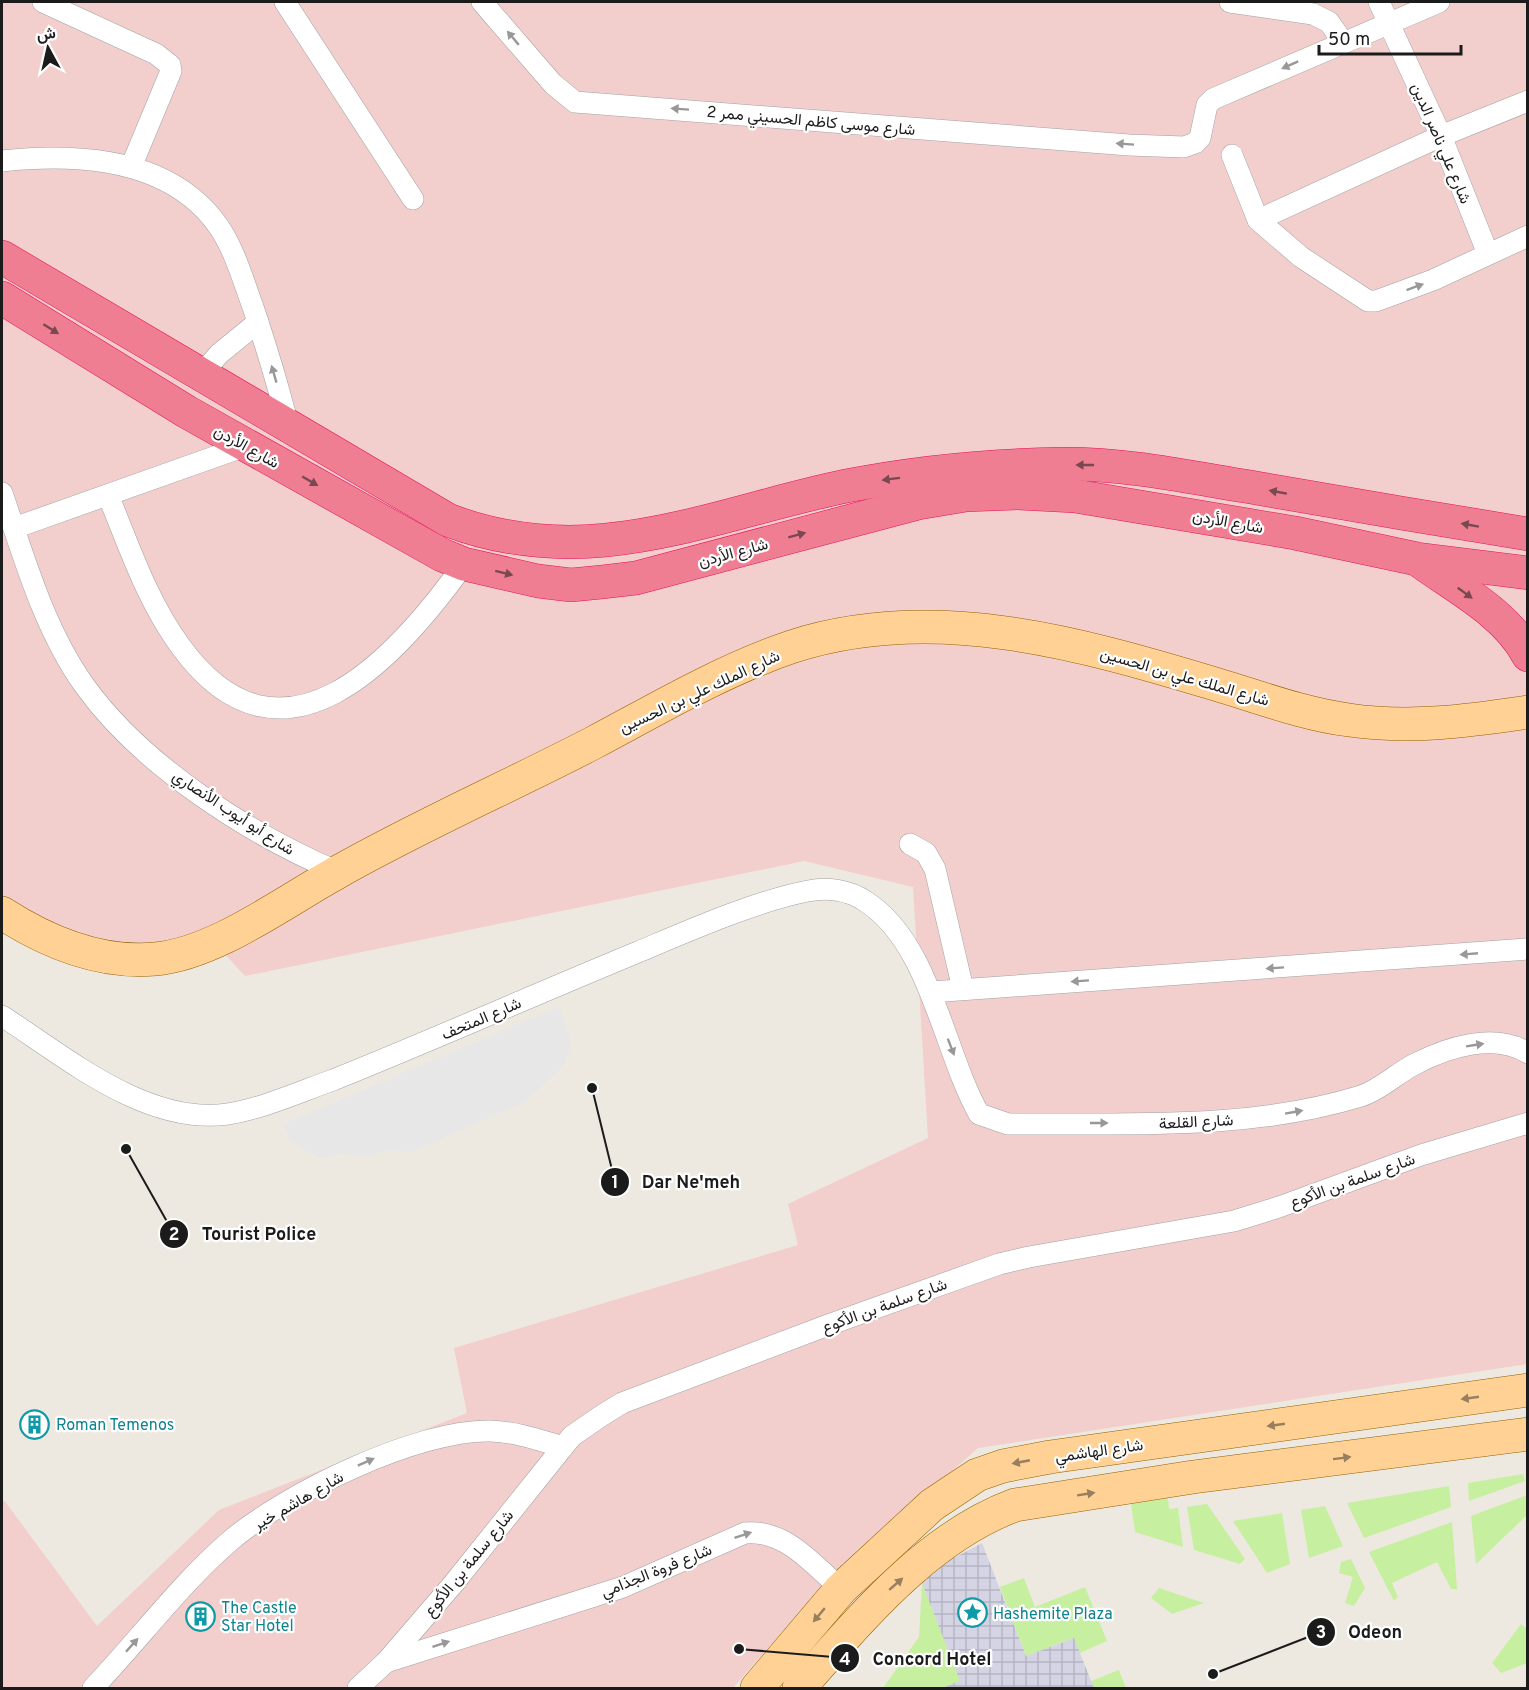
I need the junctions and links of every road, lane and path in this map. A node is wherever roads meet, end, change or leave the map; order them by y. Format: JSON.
{"nodes":[{"id":1,"x":43,"y":2,"type":"edge"},
{"id":2,"x":285,"y":2,"type":"edge"},
{"id":3,"x":482,"y":2,"type":"edge"},
{"id":4,"x":1230,"y":2,"type":"edge"},
{"id":5,"x":1379,"y":2,"type":"edge"},
{"id":6,"x":1439,"y":2,"type":"edge"},
{"id":7,"x":1389,"y":24,"type":"junction"},
{"id":8,"x":1343,"y":42,"type":"junction"},
{"id":9,"x":1527,"y":101,"type":"edge"},
{"id":10,"x":1441,"y":136,"type":"junction"},
{"id":11,"x":1232,"y":154,"type":"dead end"},
{"id":12,"x":2,"y":161,"type":"edge"},
{"id":13,"x":131,"y":167,"type":"junction"},
{"id":14,"x":413,"y":199,"type":"dead end"},
{"id":15,"x":1258,"y":220,"type":"junction"},
{"id":16,"x":1527,"y":236,"type":"edge"},
{"id":17,"x":1488,"y":254,"type":"junction"},
{"id":18,"x":2,"y":257,"type":"edge"},
{"id":19,"x":2,"y":298,"type":"edge"},
{"id":20,"x":258,"y":322,"type":"junction"},
{"id":21,"x":201,"y":375,"type":"junction"},
{"id":22,"x":288,"y":425,"type":"junction"},
{"id":23,"x":248,"y":445,"type":"junction"},
{"id":24,"x":2,"y":493,"type":"edge"},
{"id":25,"x":108,"y":495,"type":"junction"},
{"id":26,"x":14,"y":528,"type":"junction"},
{"id":27,"x":1527,"y":534,"type":"edge"},
{"id":28,"x":1417,"y":559,"type":"junction"},
{"id":29,"x":464,"y":564,"type":"junction"},
{"id":30,"x":1527,"y":573,"type":"edge"},
{"id":31,"x":1527,"y":655,"type":"edge"},
{"id":32,"x":1524,"y":710,"type":"edge"},
{"id":33,"x":910,"y":844,"type":"dead end"},
{"id":34,"x":338,"y":872,"type":"junction"},
{"id":35,"x":2,"y":913,"type":"edge"},
{"id":36,"x":1527,"y":949,"type":"edge"},
{"id":37,"x":963,"y":989,"type":"junction"},
{"id":38,"x":931,"y":992,"type":"junction"},
{"id":39,"x":2,"y":1016,"type":"edge"},
{"id":40,"x":1527,"y":1053,"type":"edge"},
{"id":41,"x":1527,"y":1123,"type":"edge"},
{"id":42,"x":1527,"y":1390,"type":"edge"},
{"id":43,"x":1527,"y":1434,"type":"edge"},
{"id":44,"x":563,"y":1447,"type":"junction"},
{"id":45,"x":841,"y":1589,"type":"junction"},
{"id":46,"x":386,"y":1662,"type":"junction"},
{"id":47,"x":366,"y":1685,"type":"edge"},
{"id":48,"x":93,"y":1689,"type":"edge"},
{"id":49,"x":757,"y":1689,"type":"edge"},
{"id":50,"x":799,"y":1689,"type":"edge"}],
"edges":[{"from":1,"to":13,"type":"street"},
{"from":2,"to":14,"type":"street"},
{"from":8,"to":3,"type":"street","name":"شارع موسى كاظم الحسيني ممر 2","one_way":true},
{"from":4,"to":8,"type":"street"},
{"from":5,"to":7,"type":"street","name":"شارع علي ناصر الدين"},
{"from":6,"to":7,"type":"street"},
{"from":7,"to":8,"type":"street"},
{"from":7,"to":10,"type":"street","name":"شارع علي ناصر الدين"},
{"from":9,"to":10,"type":"street"},
{"from":10,"to":15,"type":"street"},
{"from":10,"to":17,"type":"street","name":"شارع علي ناصر الدين"},
{"from":11,"to":15,"type":"street"},
{"from":12,"to":13,"type":"street"},
{"from":13,"to":20,"type":"street"},
{"from":15,"to":17,"type":"street","one_way":true},
{"from":16,"to":17,"type":"street"},
{"from":18,"to":21,"type":"highway"},
{"from":19,"to":23,"type":"highway","name":"شارع الأردن","one_way":true},
{"from":20,"to":21,"type":"street"},
{"from":22,"to":20,"type":"street","one_way":true},
{"from":21,"to":22,"type":"highway"},
{"from":27,"to":22,"type":"highway","one_way":true},
{"from":23,"to":25,"type":"street"},
{"from":23,"to":29,"type":"highway","name":"شارع الأردن","one_way":true},
{"from":24,"to":26,"type":"street","name":"شارع أبو أيوب الأنصاري"},
{"from":25,"to":26,"type":"street"},
{"from":25,"to":29,"type":"street"},
{"from":26,"to":34,"type":"street","name":"شارع أبو أيوب الأنصاري"},
{"from":29,"to":28,"type":"highway","name":"شارع الأردن","one_way":true},
{"from":28,"to":30,"type":"highway","name":"شارع الأردن"},
{"from":28,"to":31,"type":"highway","one_way":true},
{"from":32,"to":34,"type":"main road","name":"شارع الملك علي بن الحسين"},
{"from":33,"to":37,"type":"street"},
{"from":34,"to":35,"type":"main road","name":"شارع الملك علي بن الحسين"},
{"from":36,"to":37,"type":"street","one_way":true},
{"from":37,"to":38,"type":"street"},
{"from":38,"to":39,"type":"street","name":"شارع المتحف"},
{"from":38,"to":40,"type":"street","name":"شارع القلعة","one_way":true},
{"from":41,"to":44,"type":"street","name":"شارع سلمة بن الأكوع"},
{"from":42,"to":45,"type":"main road","name":"شارع الهاشمي","one_way":true},
{"from":50,"to":43,"type":"main road","one_way":true},
{"from":44,"to":46,"type":"street","name":"شارع سلمة بن الأكوع"},
{"from":48,"to":44,"type":"street","name":"شارع هاشم خير","one_way":true},
{"from":46,"to":45,"type":"street","name":"شارع فروة الجذامي","one_way":true},
{"from":45,"to":49,"type":"main road","name":"شارع الهاشمي","one_way":true},
{"from":46,"to":47,"type":"street","name":"شارع سلمة بن الأكوع"}]}
